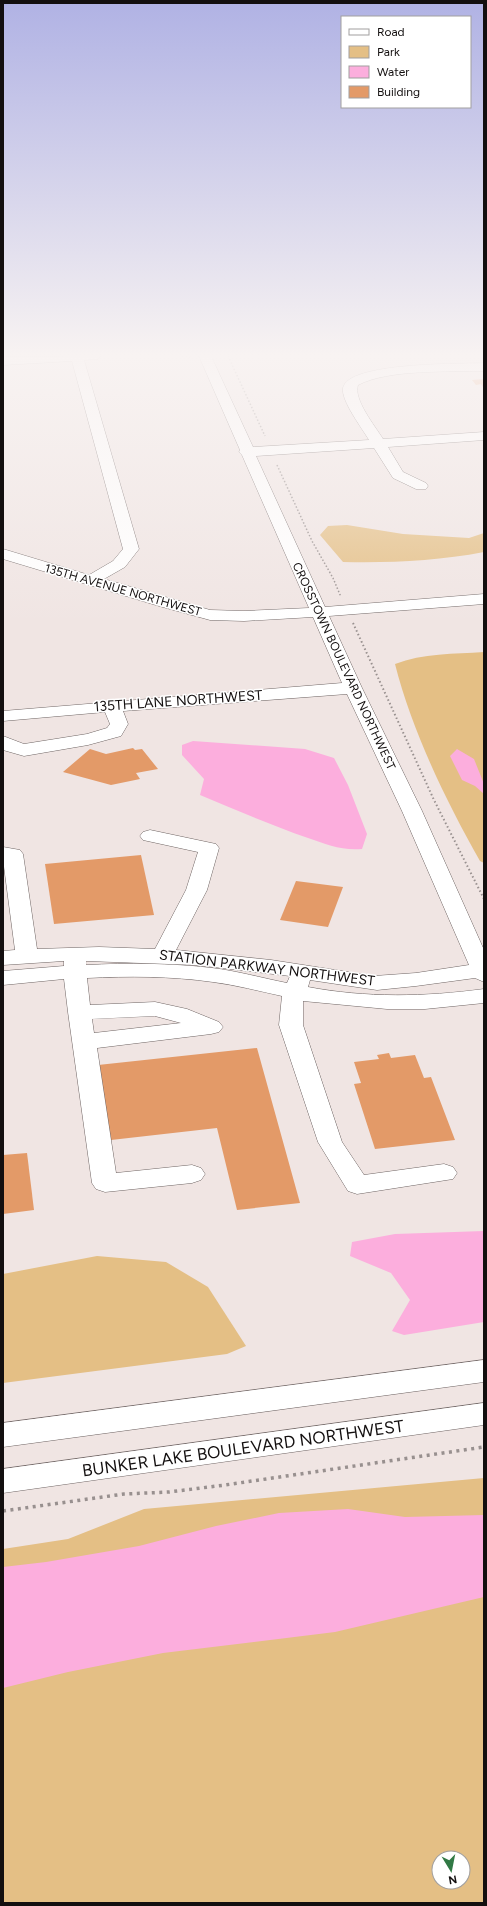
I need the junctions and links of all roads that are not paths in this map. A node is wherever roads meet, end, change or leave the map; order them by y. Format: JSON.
{"nodes":[{"id":1,"x":103,"y":445,"type":"edge"},
{"id":2,"x":243,"y":445,"type":"edge"},
{"id":3,"x":348,"y":445,"type":"edge"},
{"id":4,"x":379,"y":445,"type":"edge"},
{"id":5,"x":246,"y":452,"type":"junction"},
{"id":6,"x":421,"y":486,"type":"dead end"},
{"id":7,"x":3,"y":554,"type":"edge"},
{"id":8,"x":91,"y":580,"type":"junction"},
{"id":9,"x":484,"y":599,"type":"edge"},
{"id":10,"x":319,"y":612,"type":"junction"},
{"id":11,"x":353,"y":688,"type":"junction"},
{"id":12,"x":112,"y":706,"type":"junction"},
{"id":13,"x":3,"y":716,"type":"edge"},
{"id":14,"x":3,"y":742,"type":"edge"},
{"id":15,"x":150,"y":836,"type":"dead end"},
{"id":16,"x":3,"y":853,"type":"edge"},
{"id":17,"x":162,"y":955,"type":"junction"},
{"id":18,"x":27,"y":956,"type":"junction"},
{"id":19,"x":3,"y":958,"type":"edge"},
{"id":20,"x":75,"y":963,"type":"junction"},
{"id":21,"x":483,"y":972,"type":"edge"},
{"id":22,"x":3,"y":978,"type":"edge"},
{"id":23,"x":299,"y":982,"type":"junction"},
{"id":24,"x":484,"y":996,"type":"edge"},
{"id":25,"x":79,"y":1012,"type":"junction"},
{"id":26,"x":84,"y":1042,"type":"junction"},
{"id":27,"x":444,"y":1173,"type":"dead end"},
{"id":28,"x":192,"y":1174,"type":"dead end"},
{"id":29,"x":484,"y":1371,"type":"edge"},
{"id":30,"x":484,"y":1414,"type":"edge"},
{"id":31,"x":3,"y":1435,"type":"edge"},
{"id":32,"x":3,"y":1481,"type":"edge"}],
"edges":[{"from":1,"to":8,"type":"street"},
{"from":2,"to":5,"type":"street","name":"CROSSTOWN BOULEVARD NORTHWEST"},
{"from":3,"to":5,"type":"street"},
{"from":4,"to":6,"type":"street"},
{"from":5,"to":10,"type":"street","name":"CROSSTOWN BOULEVARD NORTHWEST"},
{"from":7,"to":8,"type":"street","name":"135TH AVENUE NORTHWEST"},
{"from":8,"to":10,"type":"street","name":"135TH AVENUE NORTHWEST"},
{"from":9,"to":10,"type":"street","name":"135TH AVENUE NORTHWEST"},
{"from":10,"to":11,"type":"street","name":"CROSSTOWN BOULEVARD NORTHWEST"},
{"from":11,"to":12,"type":"street","name":"135TH LANE NORTHWEST"},
{"from":11,"to":21,"type":"street","name":"CROSSTOWN BOULEVARD NORTHWEST"},
{"from":12,"to":13,"type":"street","name":"135TH LANE NORTHWEST"},
{"from":12,"to":14,"type":"street"},
{"from":15,"to":17,"type":"street"},
{"from":16,"to":18,"type":"street"},
{"from":17,"to":20,"type":"street","name":"STATION PARKWAY NORTHWEST"},
{"from":17,"to":23,"type":"street","name":"STATION PARKWAY NORTHWEST"},
{"from":18,"to":19,"type":"street","name":"STATION PARKWAY NORTHWEST"},
{"from":18,"to":20,"type":"street","name":"STATION PARKWAY NORTHWEST"},
{"from":20,"to":22,"type":"street","name":"STATION PARKWAY NORTHWEST"},
{"from":20,"to":23,"type":"street","name":"STATION PARKWAY NORTHWEST"},
{"from":20,"to":25,"type":"street"},
{"from":21,"to":23,"type":"street","name":"STATION PARKWAY NORTHWEST"},
{"from":23,"to":24,"type":"street","name":"STATION PARKWAY NORTHWEST"},
{"from":23,"to":27,"type":"street"},
{"from":25,"to":26,"type":"street"},
{"from":25,"to":26,"type":"street"},
{"from":26,"to":28,"type":"street"},
{"from":29,"to":31,"type":"street"},
{"from":30,"to":32,"type":"street","name":"BUNKER LAKE BOULEVARD NORTHWEST"}]}
